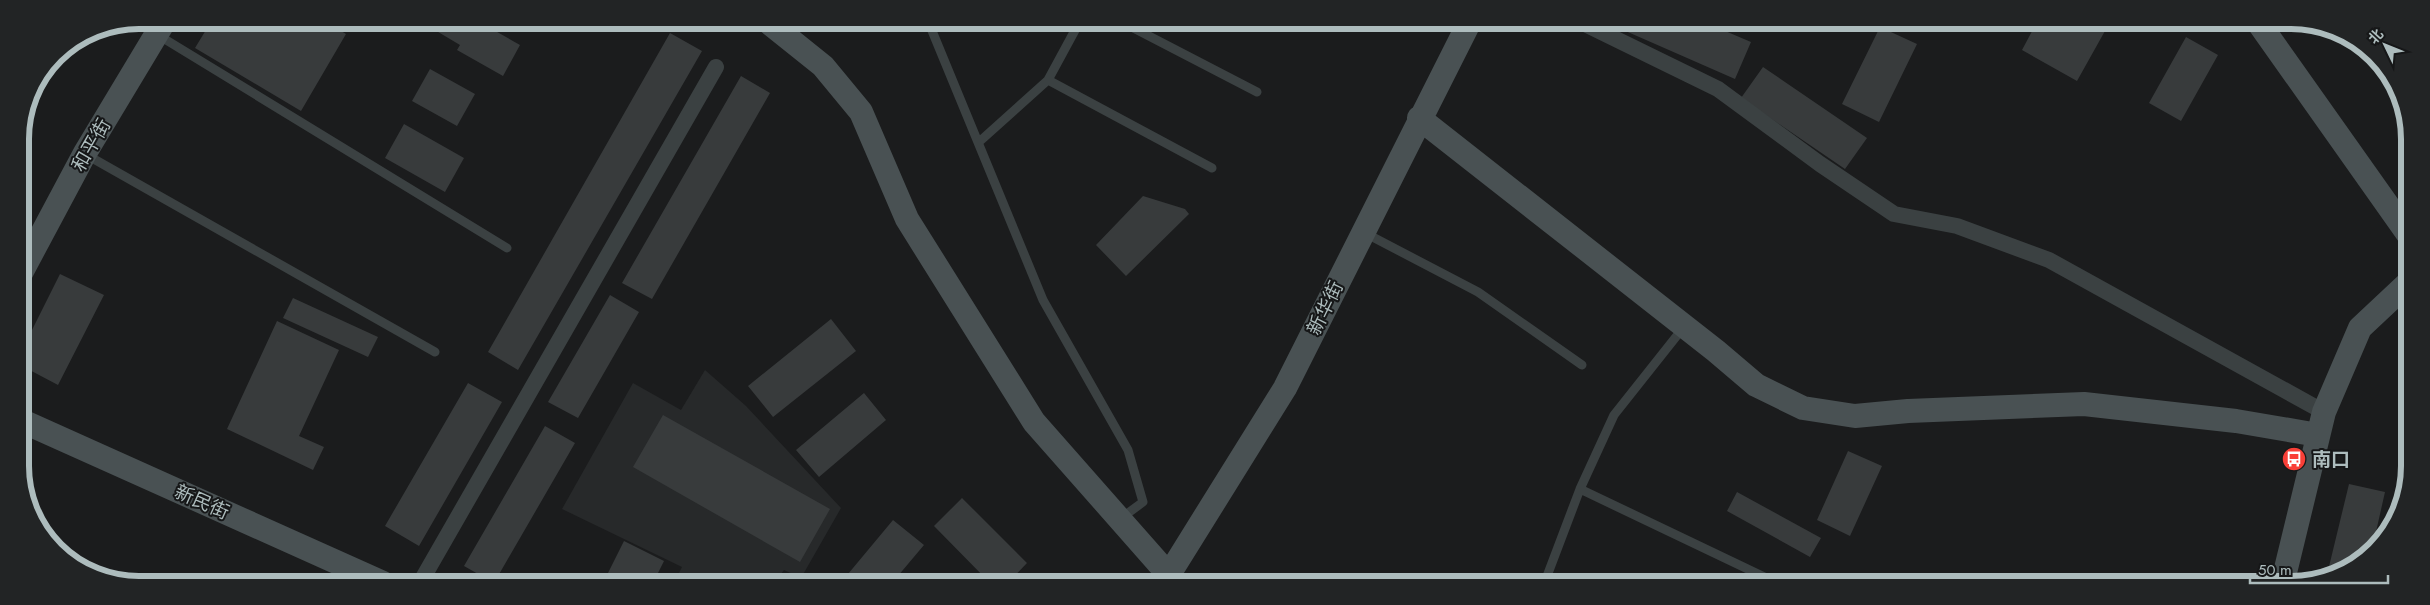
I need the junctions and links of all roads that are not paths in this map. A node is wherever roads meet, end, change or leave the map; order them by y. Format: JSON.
{"nodes":[{"id":1,"x":159,"y":29,"type":"edge"},
{"id":2,"x":166,"y":29,"type":"edge"},
{"id":3,"x":777,"y":29,"type":"edge"},
{"id":4,"x":931,"y":29,"type":"edge"},
{"id":5,"x":1076,"y":29,"type":"edge"},
{"id":6,"x":1135,"y":29,"type":"edge"},
{"id":7,"x":1466,"y":29,"type":"edge"},
{"id":8,"x":1595,"y":29,"type":"edge"},
{"id":9,"x":2263,"y":29,"type":"edge"},
{"id":10,"x":716,"y":67,"type":"dead end"},
{"id":11,"x":1048,"y":80,"type":"junction"},
{"id":12,"x":1257,"y":92,"type":"dead end"},
{"id":13,"x":1419,"y":118,"type":"junction"},
{"id":14,"x":978,"y":142,"type":"junction"},
{"id":15,"x":85,"y":154,"type":"junction"},
{"id":16,"x":1212,"y":168,"type":"dead end"},
{"id":17,"x":2401,"y":224,"type":"edge"},
{"id":18,"x":1363,"y":231,"type":"junction"},
{"id":19,"x":507,"y":248,"type":"dead end"},
{"id":20,"x":29,"y":258,"type":"edge"},
{"id":21,"x":2401,"y":290,"type":"edge"},
{"id":22,"x":1684,"y":326,"type":"junction"},
{"id":23,"x":435,"y":352,"type":"dead end"},
{"id":24,"x":1582,"y":365,"type":"dead end"},
{"id":25,"x":2324,"y":412,"type":"junction"},
{"id":26,"x":29,"y":424,"type":"edge"},
{"id":27,"x":2318,"y":435,"type":"junction"},
{"id":28,"x":1580,"y":488,"type":"junction"},
{"id":29,"x":1120,"y":520,"type":"junction"},
{"id":30,"x":367,"y":576,"type":"edge"},
{"id":31,"x":424,"y":576,"type":"edge"},
{"id":32,"x":1168,"y":576,"type":"edge"},
{"id":33,"x":1173,"y":576,"type":"edge"},
{"id":34,"x":1547,"y":576,"type":"edge"},
{"id":35,"x":1762,"y":576,"type":"edge"},
{"id":36,"x":2284,"y":576,"type":"edge"}],
"edges":[{"from":1,"to":15,"type":"street","name":"和平街"},
{"from":2,"to":19,"type":"lane"},
{"from":3,"to":29,"type":"street"},
{"from":4,"to":14,"type":"lane"},
{"from":5,"to":11,"type":"lane"},
{"from":6,"to":12,"type":"lane"},
{"from":7,"to":13,"type":"street","name":"新华街"},
{"from":8,"to":25,"type":"street"},
{"from":9,"to":17,"type":"street"},
{"from":10,"to":31,"type":"street"},
{"from":11,"to":14,"type":"lane"},
{"from":11,"to":16,"type":"lane"},
{"from":13,"to":18,"type":"street","name":"新华街"},
{"from":13,"to":22,"type":"street"},
{"from":14,"to":29,"type":"lane"},
{"from":15,"to":20,"type":"street","name":"和平街"},
{"from":15,"to":23,"type":"lane"},
{"from":18,"to":24,"type":"lane"},
{"from":18,"to":33,"type":"street","name":"新华街"},
{"from":21,"to":25,"type":"street"},
{"from":22,"to":27,"type":"street"},
{"from":22,"to":28,"type":"lane"},
{"from":25,"to":27,"type":"street"},
{"from":26,"to":30,"type":"street","name":"新民街"},
{"from":27,"to":36,"type":"street"},
{"from":28,"to":34,"type":"lane"},
{"from":28,"to":35,"type":"lane"},
{"from":29,"to":32,"type":"street"}]}
